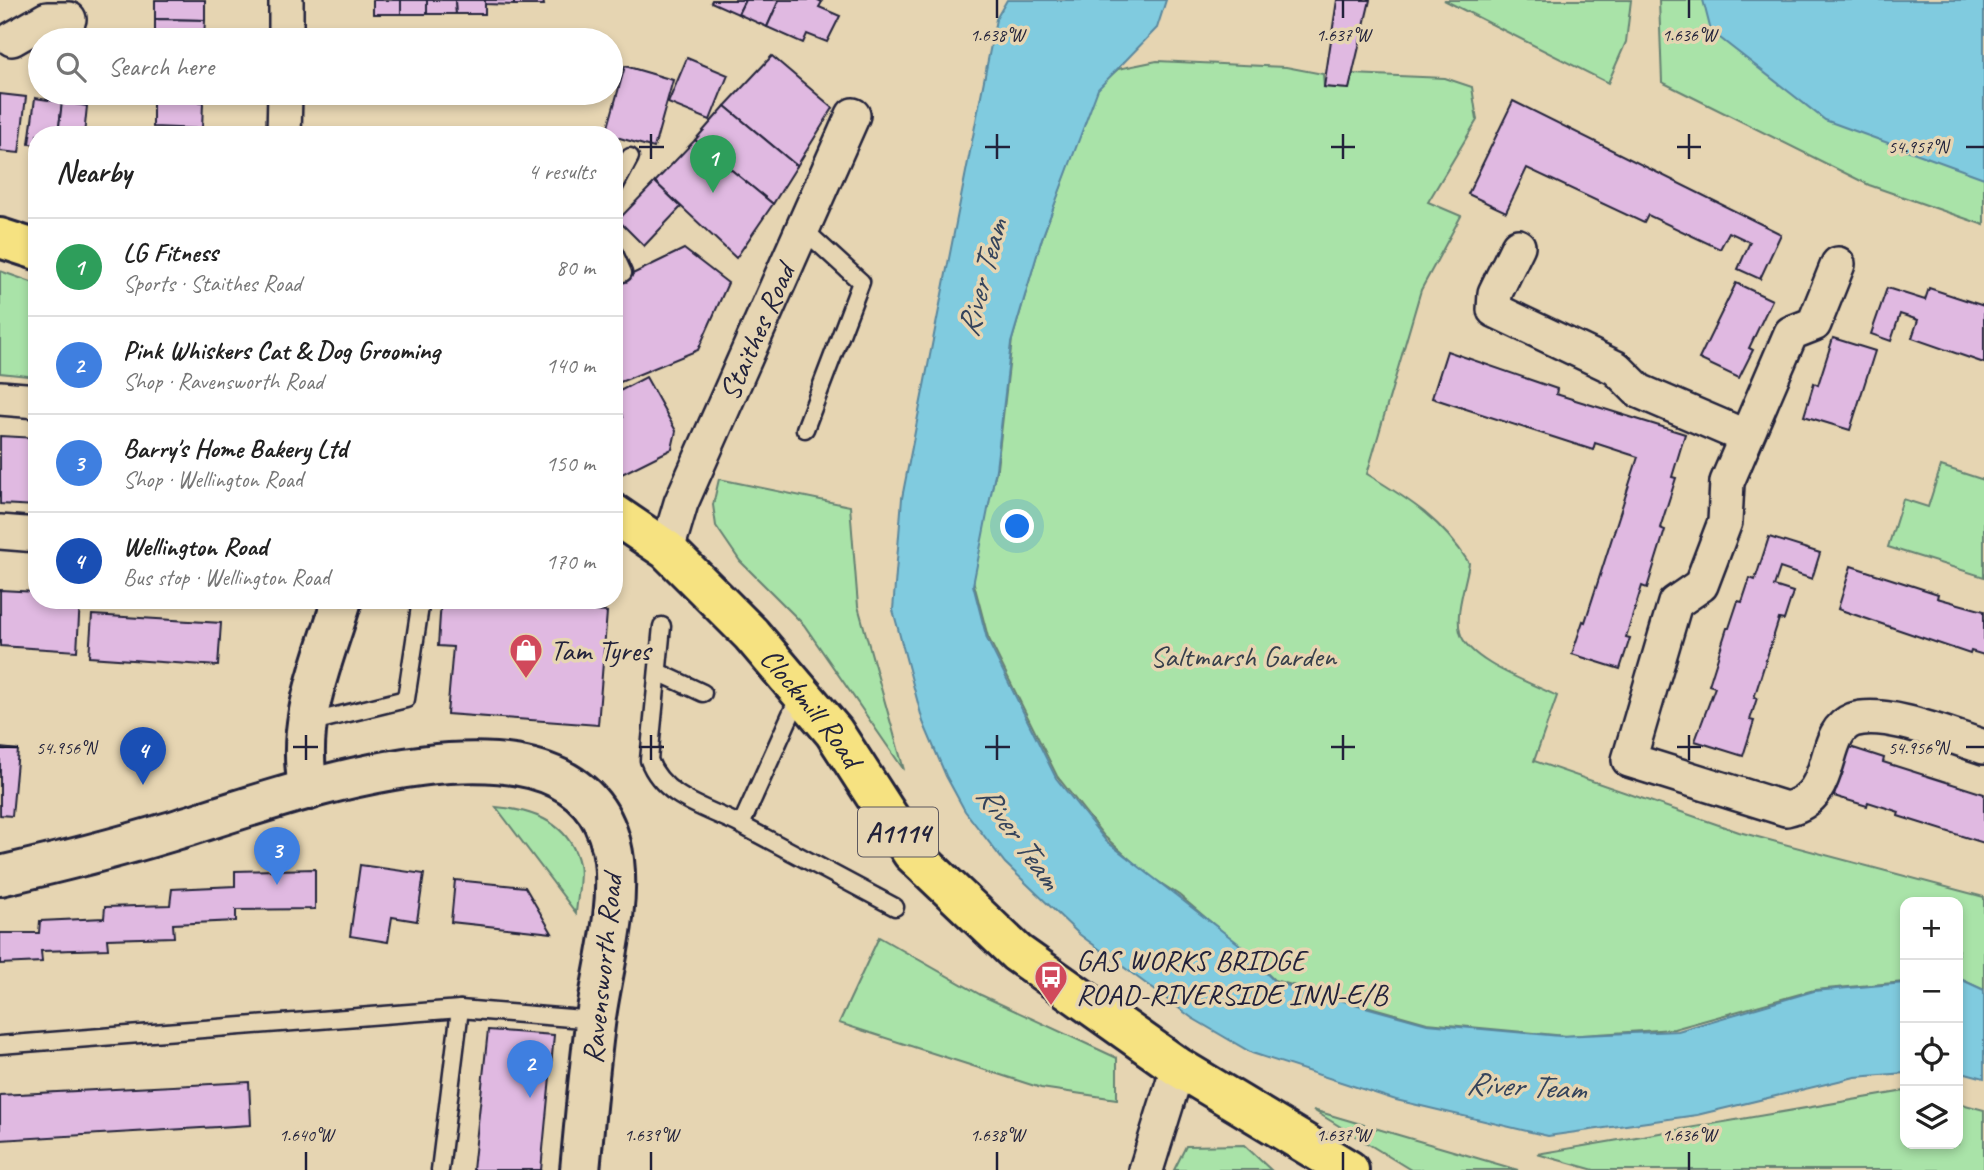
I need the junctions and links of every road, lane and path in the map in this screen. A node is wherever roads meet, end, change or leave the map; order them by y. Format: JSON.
{"nodes":[{"id":1,"x":286,"y":0,"type":"edge"},
{"id":2,"x":73,"y":20,"type":"edge"},
{"id":3,"x":31,"y":28,"type":"edge"},
{"id":4,"x":286,"y":28,"type":"edge"},
{"id":5,"x":28,"y":30,"type":"edge"},
{"id":6,"x":12,"y":39,"type":"dead end"},
{"id":7,"x":285,"y":105,"type":"edge"},
{"id":8,"x":853,"y":115,"type":"dead end"},
{"id":9,"x":284,"y":126,"type":"edge"},
{"id":10,"x":630,"y":157,"type":"dead end"},
{"id":11,"x":623,"y":170,"type":"edge"},
{"id":12,"x":803,"y":229,"type":"junction"},
{"id":13,"x":0,"y":238,"type":"edge"},
{"id":14,"x":1518,"y":246,"type":"dead end"},
{"id":15,"x":28,"y":247,"type":"edge"},
{"id":16,"x":1838,"y":264,"type":"dead end"},
{"id":17,"x":0,"y":398,"type":"edge"},
{"id":18,"x":28,"y":400,"type":"edge"},
{"id":19,"x":805,"y":429,"type":"dead end"},
{"id":20,"x":1744,"y":436,"type":"junction"},
{"id":21,"x":623,"y":520,"type":"edge"},
{"id":22,"x":0,"y":532,"type":"edge"},
{"id":23,"x":28,"y":535,"type":"edge"},
{"id":24,"x":667,"y":550,"type":"junction"},
{"id":25,"x":339,"y":609,"type":"edge"},
{"id":26,"x":420,"y":609,"type":"edge"},
{"id":27,"x":662,"y":626,"type":"dead end"},
{"id":28,"x":658,"y":672,"type":"junction"},
{"id":29,"x":800,"y":692,"type":"junction"},
{"id":30,"x":703,"y":693,"type":"dead end"},
{"id":31,"x":305,"y":723,"type":"junction"},
{"id":32,"x":1984,"y":747,"type":"edge"},
{"id":33,"x":309,"y":790,"type":"junction"},
{"id":34,"x":741,"y":825,"type":"junction"},
{"id":35,"x":0,"y":876,"type":"edge"},
{"id":36,"x":895,"y":907,"type":"dead end"},
{"id":37,"x":460,"y":1009,"type":"junction"},
{"id":38,"x":596,"y":1020,"type":"junction"},
{"id":39,"x":0,"y":1045,"type":"edge"},
{"id":40,"x":1178,"y":1066,"type":"junction"},
{"id":41,"x":440,"y":1170,"type":"edge"},
{"id":42,"x":580,"y":1170,"type":"edge"},
{"id":43,"x":1146,"y":1170,"type":"edge"},
{"id":44,"x":1349,"y":1170,"type":"edge"}],
"edges":[{"from":1,"to":4,"type":"street"},
{"from":2,"to":3,"type":"street"},
{"from":5,"to":6,"type":"street"},
{"from":7,"to":9,"type":"street"},
{"from":8,"to":12,"type":"street","name":"Staithes Road"},
{"from":10,"to":11,"type":"lane"},
{"from":12,"to":19,"type":"lane"},
{"from":12,"to":24,"type":"street","name":"Staithes Road"},
{"from":13,"to":15,"type":"main road"},
{"from":14,"to":20,"type":"street"},
{"from":16,"to":20,"type":"street"},
{"from":17,"to":18,"type":"street"},
{"from":20,"to":32,"type":"street"},
{"from":21,"to":24,"type":"main road","number":"A1114"},
{"from":22,"to":23,"type":"street"},
{"from":24,"to":29,"type":"main road","name":"Clockmill Road","number":"A1114"},
{"from":25,"to":31,"type":"street"},
{"from":26,"to":31,"type":"lane"},
{"from":27,"to":28,"type":"lane"},
{"from":28,"to":30,"type":"lane"},
{"from":28,"to":34,"type":"lane"},
{"from":29,"to":34,"type":"lane"},
{"from":29,"to":40,"type":"main road","name":"Clockmill Road","number":"A1114"},
{"from":31,"to":33,"type":"street"},
{"from":33,"to":35,"type":"street","name":"Ravensworth Road"},
{"from":33,"to":38,"type":"street","name":"Ravensworth Road"},
{"from":34,"to":36,"type":"lane"},
{"from":37,"to":38,"type":"lane"},
{"from":37,"to":39,"type":"lane"},
{"from":37,"to":41,"type":"lane"},
{"from":38,"to":42,"type":"street","name":"Ravensworth Road"},
{"from":40,"to":43,"type":"street"},
{"from":40,"to":44,"type":"main road","name":"Clockmill Road","number":"A1114"}]}
